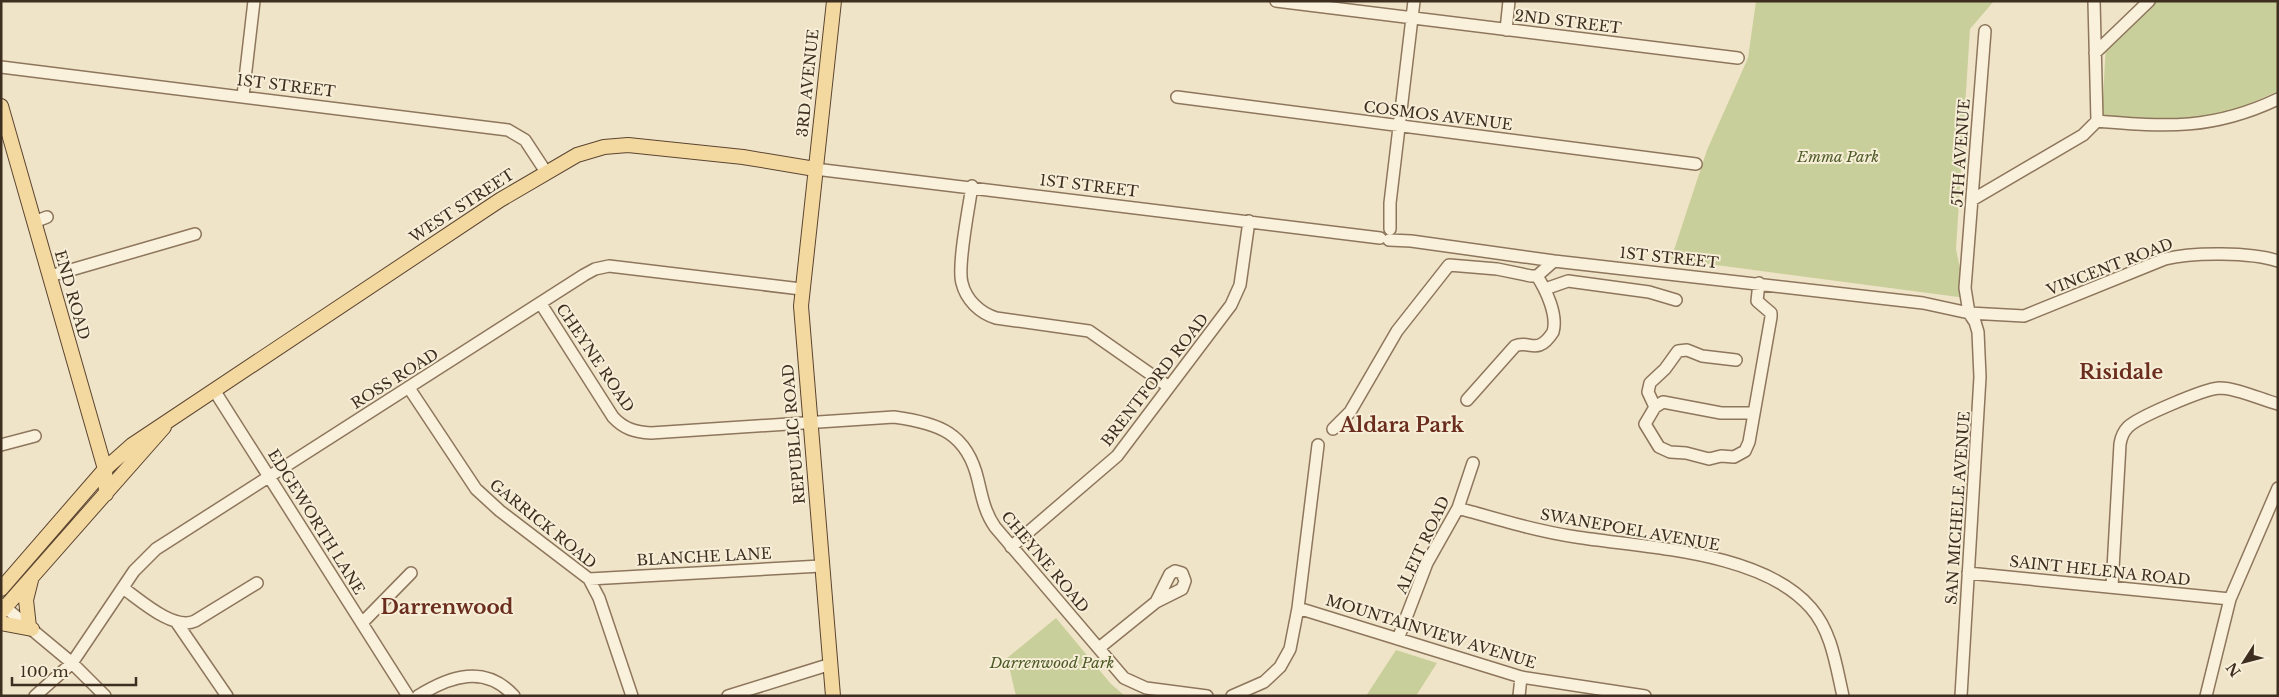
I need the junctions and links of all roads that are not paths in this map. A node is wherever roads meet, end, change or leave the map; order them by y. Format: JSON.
{"nodes":[{"id":1,"x":254,"y":1,"type":"edge"},
{"id":2,"x":834,"y":1,"type":"edge"},
{"id":3,"x":1276,"y":1,"type":"edge"},
{"id":4,"x":1414,"y":1,"type":"edge"},
{"id":5,"x":1509,"y":1,"type":"edge"},
{"id":6,"x":2094,"y":1,"type":"edge"},
{"id":7,"x":2150,"y":1,"type":"edge"},
{"id":8,"x":1412,"y":18,"type":"junction"},
{"id":9,"x":1506,"y":30,"type":"junction"},
{"id":10,"x":1985,"y":31,"type":"dead end"},
{"id":11,"x":2095,"y":53,"type":"junction"},
{"id":12,"x":1738,"y":58,"type":"dead end"},
{"id":13,"x":1,"y":67,"type":"edge"},
{"id":14,"x":243,"y":96,"type":"junction"},
{"id":15,"x":1177,"y":97,"type":"dead end"},
{"id":16,"x":2278,"y":99,"type":"edge"},
{"id":17,"x":1,"y":106,"type":"edge"},
{"id":18,"x":2097,"y":121,"type":"junction"},
{"id":19,"x":1399,"y":126,"type":"junction"},
{"id":20,"x":1696,"y":164,"type":"dead end"},
{"id":21,"x":816,"y":169,"type":"junction"},
{"id":22,"x":546,"y":172,"type":"junction"},
{"id":23,"x":972,"y":186,"type":"junction"},
{"id":24,"x":1972,"y":200,"type":"junction"},
{"id":25,"x":1249,"y":221,"type":"junction"},
{"id":26,"x":1386,"y":233,"type":"junction"},
{"id":27,"x":195,"y":234,"type":"dead end"},
{"id":28,"x":1554,"y":261,"type":"junction"},
{"id":29,"x":2278,"y":262,"type":"edge"},
{"id":30,"x":50,"y":276,"type":"junction"},
{"id":31,"x":1537,"y":276,"type":"junction"},
{"id":32,"x":1967,"y":278,"type":"joint"},
{"id":33,"x":1759,"y":283,"type":"junction"},
{"id":34,"x":801,"y":289,"type":"junction"},
{"id":35,"x":1545,"y":289,"type":"junction"},
{"id":36,"x":1676,"y":300,"type":"dead end"},
{"id":37,"x":540,"y":304,"type":"junction"},
{"id":38,"x":1975,"y":313,"type":"junction"},
{"id":39,"x":1736,"y":360,"type":"dead end"},
{"id":40,"x":1169,"y":387,"type":"junction"},
{"id":41,"x":409,"y":388,"type":"junction"},
{"id":42,"x":214,"y":390,"type":"junction"},
{"id":43,"x":1467,"y":400,"type":"dead end"},
{"id":44,"x":2278,"y":404,"type":"edge"},
{"id":45,"x":1655,"y":407,"type":"junction"},
{"id":46,"x":1754,"y":413,"type":"junction"},
{"id":47,"x":167,"y":422,"type":"junction"},
{"id":48,"x":810,"y":423,"type":"junction"},
{"id":49,"x":1333,"y":429,"type":"dead end"},
{"id":50,"x":35,"y":436,"type":"dead end"},
{"id":51,"x":1,"y":445,"type":"edge"},
{"id":52,"x":1318,"y":445,"type":"dead end"},
{"id":53,"x":1473,"y":463,"type":"dead end"},
{"id":54,"x":105,"y":469,"type":"junction"},
{"id":55,"x":270,"y":476,"type":"junction"},
{"id":56,"x":2278,"y":488,"type":"edge"},
{"id":57,"x":106,"y":494,"type":"junction"},
{"id":58,"x":1458,"y":508,"type":"junction"},
{"id":59,"x":1011,"y":547,"type":"junction"},
{"id":60,"x":822,"y":566,"type":"junction"},
{"id":61,"x":411,"y":573,"type":"dead end"},
{"id":62,"x":1968,"y":573,"type":"junction"},
{"id":63,"x":32,"y":577,"type":"junction"},
{"id":64,"x":589,"y":579,"type":"junction"},
{"id":65,"x":257,"y":583,"type":"dead end"},
{"id":66,"x":2112,"y":587,"type":"junction"},
{"id":67,"x":123,"y":588,"type":"junction"},
{"id":68,"x":1,"y":589,"type":"edge"},
{"id":69,"x":2230,"y":599,"type":"junction"},
{"id":70,"x":1156,"y":602,"type":"dead end"},
{"id":71,"x":3,"y":608,"type":"edge"},
{"id":72,"x":1298,"y":608,"type":"junction"},
{"id":73,"x":1,"y":623,"type":"edge"},
{"id":74,"x":177,"y":623,"type":"junction"},
{"id":75,"x":362,"y":623,"type":"junction"},
{"id":76,"x":31,"y":628,"type":"junction"},
{"id":77,"x":1398,"y":639,"type":"junction"},
{"id":78,"x":1099,"y":648,"type":"junction"},
{"id":79,"x":72,"y":663,"type":"junction"},
{"id":80,"x":831,"y":664,"type":"junction"},
{"id":81,"x":1521,"y":677,"type":"junction"},
{"id":82,"x":34,"y":696,"type":"edge"},
{"id":83,"x":104,"y":696,"type":"edge"},
{"id":84,"x":227,"y":696,"type":"edge"},
{"id":85,"x":408,"y":696,"type":"edge"},
{"id":86,"x":418,"y":696,"type":"edge"},
{"id":87,"x":514,"y":696,"type":"edge"},
{"id":88,"x":632,"y":696,"type":"edge"},
{"id":89,"x":728,"y":696,"type":"edge"},
{"id":90,"x":833,"y":696,"type":"edge"},
{"id":91,"x":1207,"y":696,"type":"edge"},
{"id":92,"x":1232,"y":696,"type":"edge"},
{"id":93,"x":1519,"y":696,"type":"edge"},
{"id":94,"x":1646,"y":696,"type":"edge"},
{"id":95,"x":1843,"y":696,"type":"edge"},
{"id":96,"x":1961,"y":696,"type":"edge"},
{"id":97,"x":2206,"y":696,"type":"edge"}],
"edges":[{"from":1,"to":14,"type":"street"},
{"from":2,"to":21,"type":"main road","name":"3RD AVENUE"},
{"from":3,"to":8,"type":"street","name":"2ND STREET"},
{"from":4,"to":8,"type":"street"},
{"from":5,"to":9,"type":"street"},
{"from":6,"to":11,"type":"street"},
{"from":7,"to":11,"type":"street"},
{"from":8,"to":9,"type":"street","name":"2ND STREET"},
{"from":8,"to":19,"type":"street"},
{"from":9,"to":12,"type":"street","name":"2ND STREET"},
{"from":10,"to":24,"type":"street","name":"5TH AVENUE"},
{"from":11,"to":18,"type":"street"},
{"from":13,"to":14,"type":"street","name":"1ST STREET"},
{"from":14,"to":22,"type":"street","name":"1ST STREET"},
{"from":15,"to":19,"type":"street","name":"COSMOS AVENUE"},
{"from":16,"to":18,"type":"street"},
{"from":17,"to":30,"type":"main road","name":"END ROAD"},
{"from":18,"to":24,"type":"street"},
{"from":19,"to":20,"type":"street","name":"COSMOS AVENUE"},
{"from":19,"to":26,"type":"street"},
{"from":21,"to":22,"type":"main road","name":"WEST STREET"},
{"from":21,"to":23,"type":"street","name":"1ST STREET"},
{"from":21,"to":34,"type":"main road","name":"REPUBLIC ROAD"},
{"from":22,"to":42,"type":"main road","name":"WEST STREET"},
{"from":23,"to":25,"type":"street","name":"1ST STREET"},
{"from":23,"to":40,"type":"street"},
{"from":24,"to":32,"type":"street","name":"5TH AVENUE"},
{"from":25,"to":26,"type":"street","name":"1ST STREET"},
{"from":25,"to":40,"type":"street","name":"BRENTFORD ROAD"},
{"from":26,"to":28,"type":"street","name":"1ST STREET"},
{"from":27,"to":30,"type":"street"},
{"from":28,"to":31,"type":"street"},
{"from":28,"to":33,"type":"street","name":"1ST STREET"},
{"from":29,"to":38,"type":"street","name":"VINCENT ROAD"},
{"from":30,"to":54,"type":"main road","name":"END ROAD"},
{"from":31,"to":35,"type":"street"},
{"from":31,"to":49,"type":"street"},
{"from":32,"to":38,"type":"street","name":"SAN MICHELE AVENUE"},
{"from":33,"to":38,"type":"street","name":"1ST STREET"},
{"from":33,"to":46,"type":"street"},
{"from":34,"to":37,"type":"street","name":"ROSS ROAD"},
{"from":34,"to":48,"type":"main road","name":"REPUBLIC ROAD"},
{"from":35,"to":36,"type":"street"},
{"from":35,"to":43,"type":"street"},
{"from":37,"to":41,"type":"street","name":"ROSS ROAD"},
{"from":37,"to":48,"type":"street","name":"CHEYNE ROAD"},
{"from":38,"to":62,"type":"street","name":"SAN MICHELE AVENUE"},
{"from":39,"to":45,"type":"street"},
{"from":40,"to":59,"type":"street","name":"BRENTFORD ROAD"},
{"from":41,"to":55,"type":"street","name":"ROSS ROAD"},
{"from":41,"to":64,"type":"street","name":"GARRICK ROAD"},
{"from":42,"to":47,"type":"main road","name":"WEST STREET"},
{"from":42,"to":55,"type":"street","name":"EDGEWORTH LANE"},
{"from":44,"to":66,"type":"street"},
{"from":45,"to":46,"type":"street"},
{"from":45,"to":46,"type":"street"},
{"from":47,"to":54,"type":"main road","name":"WEST STREET"},
{"from":47,"to":57,"type":"main road","name":"WEST STREET"},
{"from":48,"to":59,"type":"street","name":"CHEYNE ROAD"},
{"from":48,"to":60,"type":"main road","name":"REPUBLIC ROAD"},
{"from":50,"to":51,"type":"street"},
{"from":52,"to":72,"type":"street"},
{"from":53,"to":58,"type":"street","name":"ALEIT ROAD"},
{"from":54,"to":57,"type":"main road","name":"END ROAD"},
{"from":54,"to":68,"type":"main road","name":"WEST STREET"},
{"from":55,"to":67,"type":"street","name":"ROSS ROAD"},
{"from":55,"to":75,"type":"street","name":"EDGEWORTH LANE"},
{"from":56,"to":69,"type":"street"},
{"from":57,"to":63,"type":"main road","name":"WEST STREET"},
{"from":58,"to":77,"type":"street","name":"ALEIT ROAD"},
{"from":58,"to":95,"type":"street","name":"SWANEPOEL AVENUE"},
{"from":59,"to":78,"type":"street","name":"CHEYNE ROAD"},
{"from":60,"to":64,"type":"street","name":"BLANCHE LANE"},
{"from":60,"to":80,"type":"main road","name":"REPUBLIC ROAD"},
{"from":61,"to":75,"type":"street"},
{"from":62,"to":66,"type":"street","name":"SAINT HELENA ROAD"},
{"from":62,"to":96,"type":"street","name":"SAN MICHELE AVENUE"},
{"from":63,"to":71,"type":"main road","name":"WEST STREET"},
{"from":63,"to":76,"type":"main road"},
{"from":64,"to":88,"type":"street","name":"GARRICK ROAD"},
{"from":65,"to":74,"type":"street"},
{"from":66,"to":69,"type":"street","name":"SAINT HELENA ROAD"},
{"from":67,"to":74,"type":"street"},
{"from":67,"to":79,"type":"street","name":"ROSS ROAD"},
{"from":69,"to":97,"type":"street"},
{"from":70,"to":78,"type":"street"},
{"from":71,"to":76,"type":"street"},
{"from":72,"to":77,"type":"street","name":"MOUNTAINVIEW AVENUE"},
{"from":72,"to":92,"type":"street"},
{"from":73,"to":76,"type":"main road"},
{"from":74,"to":84,"type":"street"},
{"from":75,"to":85,"type":"street","name":"EDGEWORTH LANE"},
{"from":76,"to":79,"type":"street"},
{"from":77,"to":81,"type":"street","name":"MOUNTAINVIEW AVENUE"},
{"from":78,"to":91,"type":"street","name":"CHEYNE ROAD"},
{"from":79,"to":82,"type":"street","name":"ROSS ROAD"},
{"from":79,"to":83,"type":"street"},
{"from":80,"to":89,"type":"street"},
{"from":80,"to":90,"type":"main road","name":"REPUBLIC ROAD"},
{"from":81,"to":93,"type":"street"},
{"from":81,"to":94,"type":"street","name":"MOUNTAINVIEW AVENUE"},
{"from":86,"to":87,"type":"street"}]}
